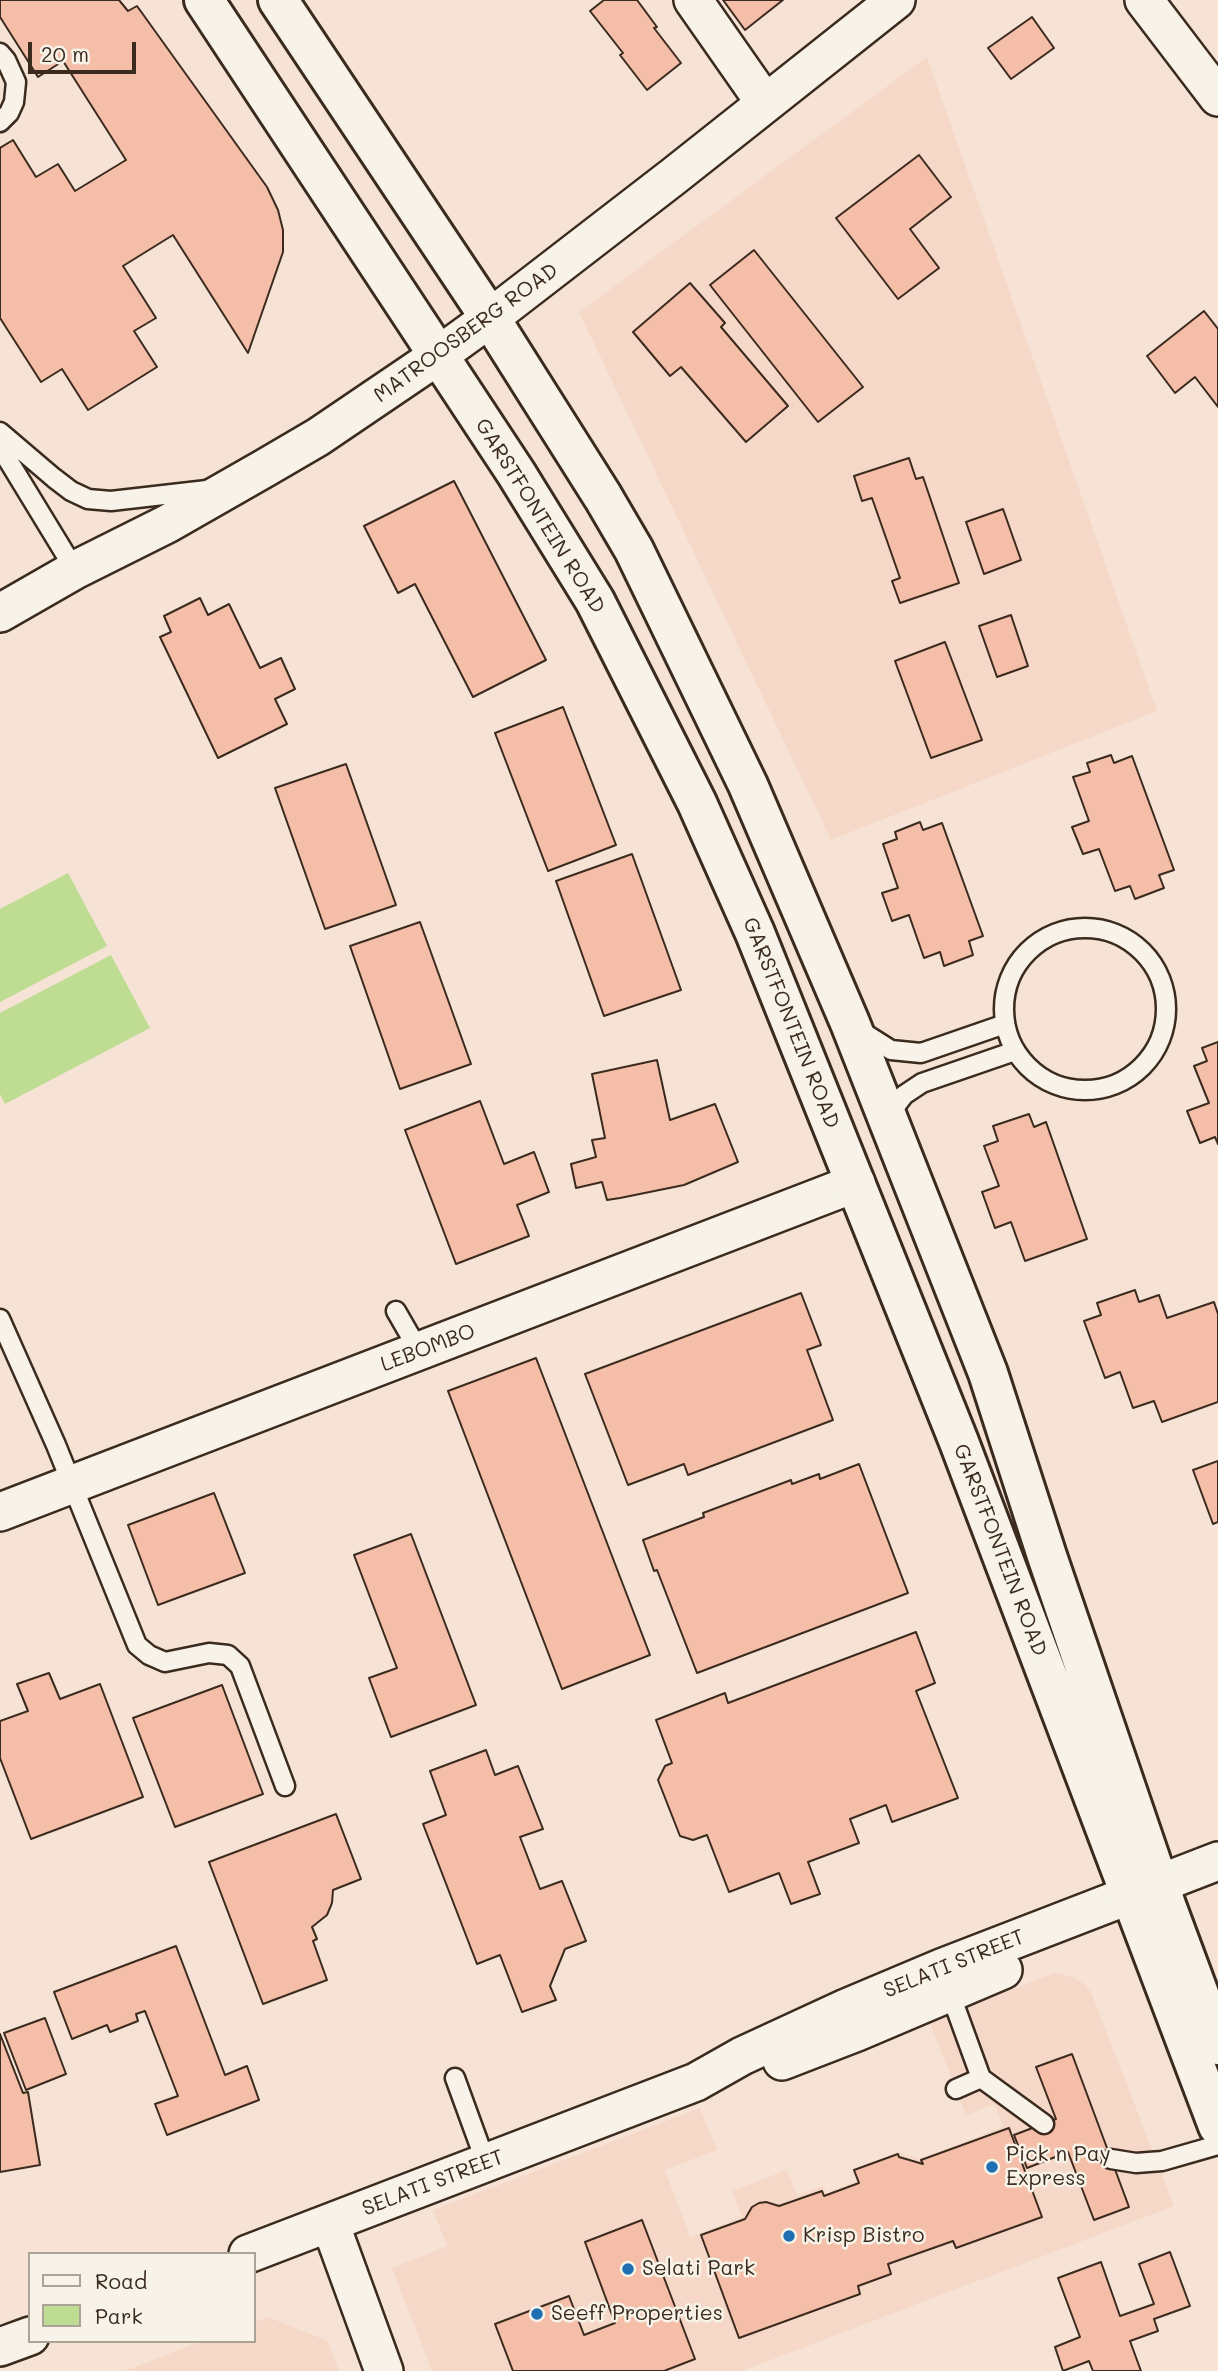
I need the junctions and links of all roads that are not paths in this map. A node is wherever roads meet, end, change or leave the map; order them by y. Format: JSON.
{"nodes":[{"id":1,"x":204,"y":0,"type":"edge"},
{"id":2,"x":278,"y":0,"type":"edge"},
{"id":3,"x":693,"y":0,"type":"edge"},
{"id":4,"x":896,"y":0,"type":"edge"},
{"id":5,"x":1144,"y":0,"type":"edge"},
{"id":6,"x":0,"y":53,"type":"edge"},
{"id":7,"x":1218,"y":97,"type":"edge"},
{"id":8,"x":765,"y":103,"type":"junction"},
{"id":9,"x":0,"y":122,"type":"edge"},
{"id":10,"x":491,"y":318,"type":"junction"},
{"id":11,"x":439,"y":355,"type":"junction"},
{"id":12,"x":0,"y":432,"type":"edge"},
{"id":13,"x":0,"y":447,"type":"edge"},
{"id":14,"x":231,"y":488,"type":"junction"},
{"id":15,"x":75,"y":570,"type":"junction"},
{"id":16,"x":0,"y":613,"type":"edge"},
{"id":17,"x":850,"y":1023,"type":"junction"},
{"id":18,"x":1005,"y":1024,"type":"junction"},
{"id":19,"x":1015,"y":1051,"type":"junction"},
{"id":20,"x":888,"y":1117,"type":"junction"},
{"id":21,"x":856,"y":1183,"type":"junction"},
{"id":22,"x":396,"y":1311,"type":"dead end"},
{"id":23,"x":0,"y":1319,"type":"edge"},
{"id":24,"x":419,"y":1351,"type":"junction"},
{"id":25,"x":72,"y":1485,"type":"junction"},
{"id":26,"x":0,"y":1512,"type":"edge"},
{"id":27,"x":285,"y":1786,"type":"dead end"},
{"id":28,"x":1218,"y":1861,"type":"edge"},
{"id":29,"x":1218,"y":1887,"type":"edge"},
{"id":30,"x":1148,"y":1900,"type":"junction"},
{"id":31,"x":946,"y":1980,"type":"junction"},
{"id":32,"x":1218,"y":2045,"type":"edge"},
{"id":33,"x":455,"y":2078,"type":"dead end"},
{"id":34,"x":981,"y":2078,"type":"junction"},
{"id":35,"x":956,"y":2089,"type":"dead end"},
{"id":36,"x":1044,"y":2124,"type":"dead end"},
{"id":37,"x":1218,"y":2126,"type":"edge"},
{"id":38,"x":1218,"y":2145,"type":"edge"},
{"id":39,"x":1111,"y":2159,"type":"dead end"},
{"id":40,"x":485,"y":2163,"type":"junction"},
{"id":41,"x":330,"y":2223,"type":"junction"},
{"id":42,"x":253,"y":2252,"type":"edge"},
{"id":43,"x":28,"y":2337,"type":"edge"},
{"id":44,"x":0,"y":2347,"type":"edge"},
{"id":45,"x":384,"y":2371,"type":"edge"}],
"edges":[{"from":1,"to":11,"type":"main road","name":"GARSTFONTEIN ROAD"},
{"from":2,"to":10,"type":"main road","name":"GARSTFONTEIN ROAD"},
{"from":3,"to":8,"type":"street"},
{"from":4,"to":8,"type":"street","name":"MATROOSBERG ROAD"},
{"from":5,"to":7,"type":"street"},
{"from":6,"to":9,"type":"lane"},
{"from":8,"to":10,"type":"street","name":"MATROOSBERG ROAD"},
{"from":10,"to":11,"type":"street","name":"MATROOSBERG ROAD"},
{"from":10,"to":17,"type":"main road","name":"GARSTFONTEIN ROAD"},
{"from":11,"to":14,"type":"street","name":"MATROOSBERG ROAD"},
{"from":11,"to":21,"type":"main road","name":"GARSTFONTEIN ROAD"},
{"from":12,"to":14,"type":"lane"},
{"from":13,"to":15,"type":"lane"},
{"from":14,"to":15,"type":"street","name":"MATROOSBERG ROAD"},
{"from":15,"to":16,"type":"street","name":"MATROOSBERG ROAD"},
{"from":17,"to":18,"type":"lane"},
{"from":17,"to":20,"type":"main road","name":"GARSTFONTEIN ROAD"},
{"from":18,"to":19,"type":"lane"},
{"from":18,"to":19,"type":"lane"},
{"from":19,"to":20,"type":"lane"},
{"from":20,"to":30,"type":"main road","name":"GARSTFONTEIN ROAD"},
{"from":21,"to":24,"type":"street","name":"LEBOMBO"},
{"from":21,"to":30,"type":"main road","name":"GARSTFONTEIN ROAD"},
{"from":22,"to":24,"type":"lane"},
{"from":23,"to":25,"type":"lane"},
{"from":24,"to":25,"type":"street","name":"LEBOMBO"},
{"from":25,"to":26,"type":"street","name":"LEBOMBO"},
{"from":25,"to":27,"type":"lane"},
{"from":28,"to":30,"type":"street","name":"SELATI STREET"},
{"from":29,"to":30,"type":"street","name":"SELATI STREET"},
{"from":30,"to":31,"type":"street","name":"SELATI STREET"},
{"from":30,"to":32,"type":"main road","name":"GARSTFONTEIN ROAD"},
{"from":30,"to":37,"type":"main road","name":"GARSTFONTEIN ROAD"},
{"from":31,"to":34,"type":"lane"},
{"from":31,"to":40,"type":"street","name":"SELATI STREET"},
{"from":33,"to":40,"type":"lane"},
{"from":34,"to":35,"type":"lane"},
{"from":34,"to":36,"type":"lane"},
{"from":38,"to":39,"type":"lane"},
{"from":40,"to":41,"type":"street","name":"SELATI STREET"},
{"from":41,"to":42,"type":"street","name":"SELATI STREET"},
{"from":41,"to":45,"type":"street"},
{"from":43,"to":44,"type":"street"}]}
